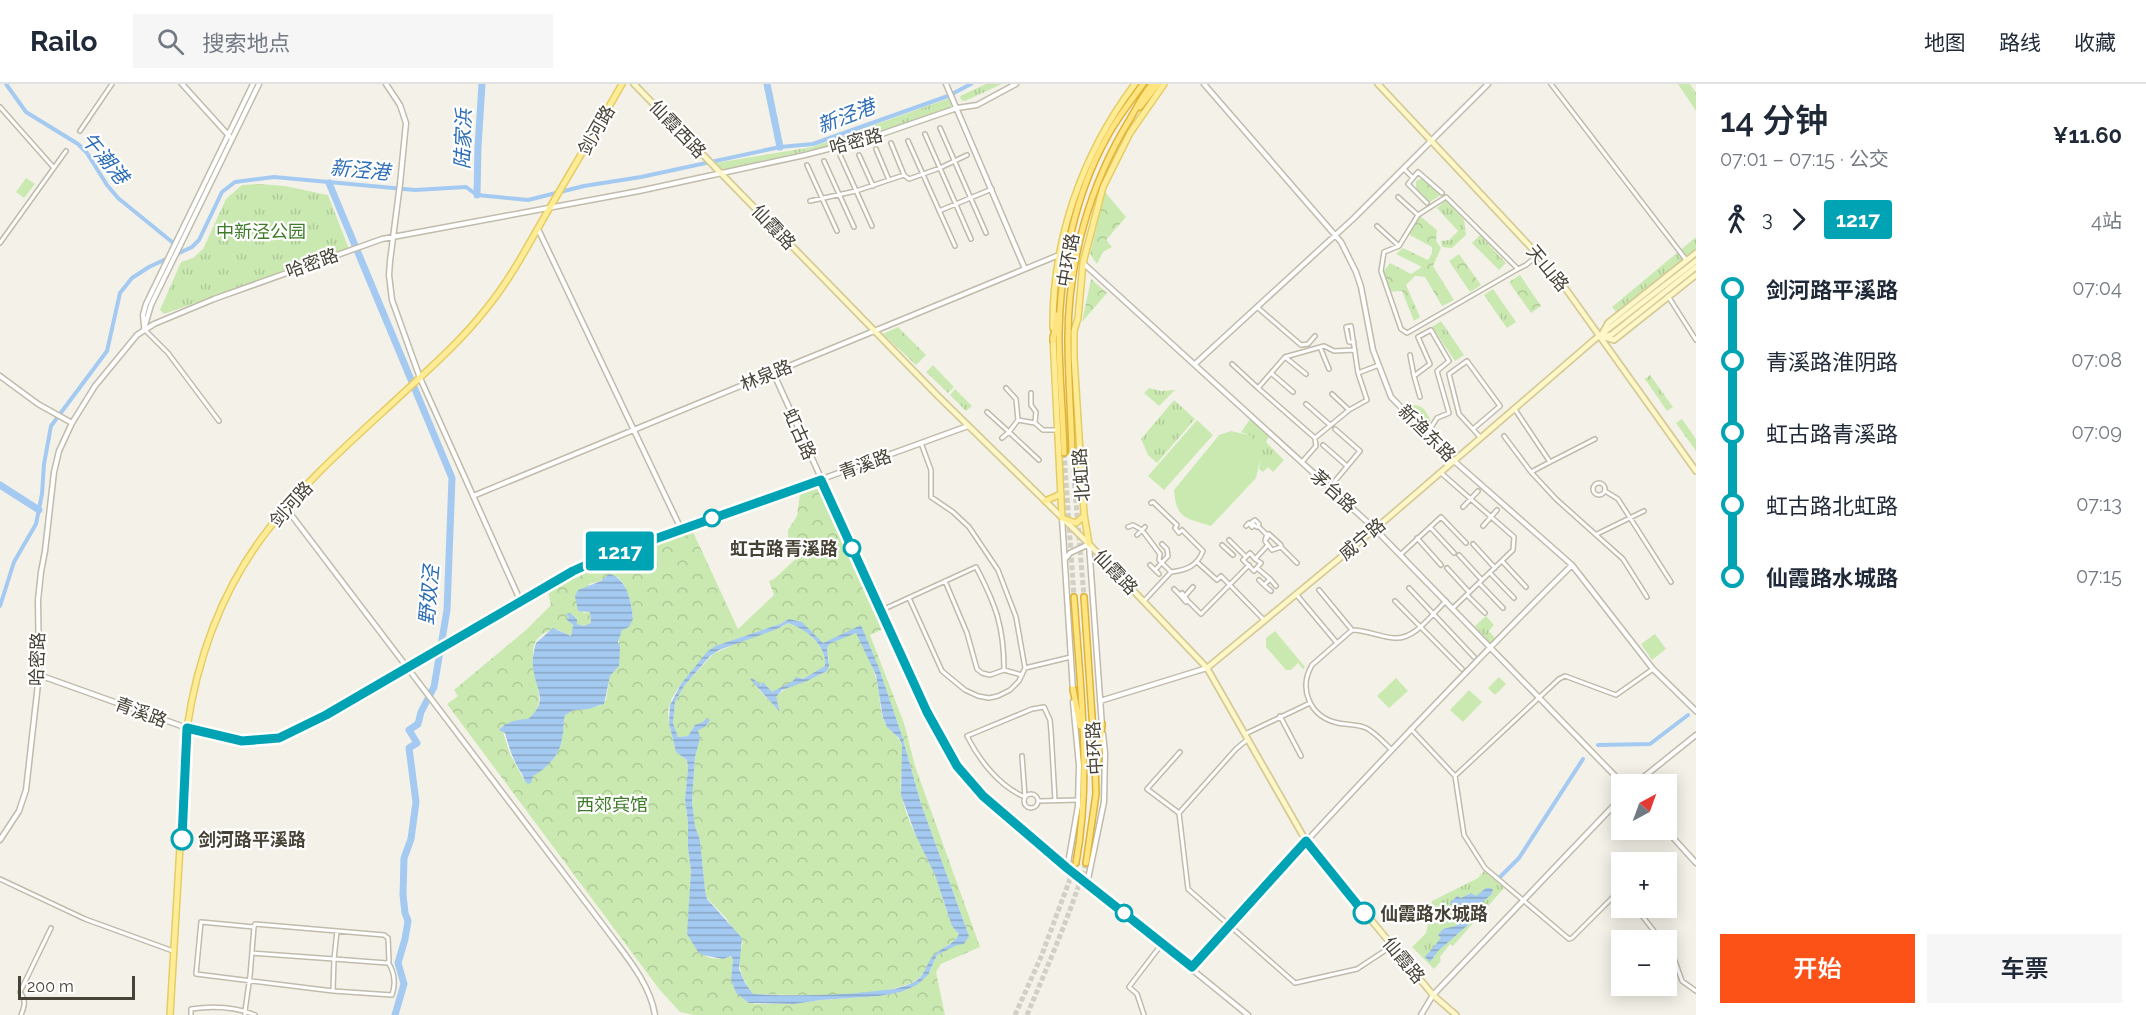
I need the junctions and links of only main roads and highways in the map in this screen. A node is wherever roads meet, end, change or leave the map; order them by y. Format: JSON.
{"nodes":[{"id":1,"x":622,"y":84,"type":"edge"},
{"id":2,"x":634,"y":84,"type":"edge"},
{"id":3,"x":1135,"y":84,"type":"edge"},
{"id":4,"x":1143,"y":84,"type":"edge"},
{"id":5,"x":1152,"y":84,"type":"edge"},
{"id":6,"x":1158,"y":84,"type":"edge"},
{"id":7,"x":1164,"y":84,"type":"edge"},
{"id":8,"x":1378,"y":84,"type":"edge"},
{"id":9,"x":1114,"y":145,"type":"junction"},
{"id":10,"x":722,"y":173,"type":"joint"},
{"id":11,"x":1696,"y":253,"type":"edge"},
{"id":12,"x":1696,"y":261,"type":"edge"},
{"id":13,"x":1696,"y":267,"type":"edge"},
{"id":14,"x":1696,"y":275,"type":"edge"},
{"id":15,"x":1062,"y":278,"type":"junction"},
{"id":16,"x":1664,"y":292,"type":"junction"},
{"id":17,"x":1601,"y":336,"type":"junction"},
{"id":18,"x":1053,"y":340,"type":"junction"},
{"id":19,"x":1064,"y":453,"type":"tunnel mouth"},
{"id":20,"x":1072,"y":453,"type":"tunnel mouth"},
{"id":21,"x":1696,"y":471,"type":"edge"},
{"id":22,"x":1061,"y":494,"type":"junction"},
{"id":23,"x":1045,"y":501,"type":"junction"},
{"id":24,"x":1084,"y":516,"type":"junction"},
{"id":25,"x":1062,"y":518,"type":"junction"},
{"id":26,"x":1089,"y":544,"type":"junction"},
{"id":27,"x":1074,"y":597,"type":"tunnel mouth"},
{"id":28,"x":1084,"y":597,"type":"tunnel mouth"},
{"id":29,"x":1207,"y":668,"type":"junction"},
{"id":30,"x":1073,"y":689,"type":"road end"},
{"id":31,"x":1102,"y":724,"type":"road end"},
{"id":32,"x":1084,"y":754,"type":"junction"},
{"id":33,"x":1096,"y":788,"type":"junction"},
{"id":34,"x":1076,"y":863,"type":"tunnel mouth"},
{"id":35,"x":1086,"y":863,"type":"tunnel mouth"},
{"id":36,"x":170,"y":1015,"type":"edge"},
{"id":37,"x":1456,"y":1015,"type":"edge"}],
"edges":[{"from":1,"to":36,"type":"main road","name":"剑河路"},
{"from":2,"to":10,"type":"main road","name":"仙霞西路"},
{"from":3,"to":18,"type":"main road","name":"北虹路"},
{"from":4,"to":15,"type":"highway","name":"中环路"},
{"from":5,"to":9,"type":"highway","name":"中环路"},
{"from":6,"to":9,"type":"highway"},
{"from":7,"to":24,"type":"main road","name":"北虹路"},
{"from":8,"to":17,"type":"main road","name":"天山路"},
{"from":9,"to":20,"type":"highway","name":"中环路"},
{"from":10,"to":23,"type":"main road","name":"仙霞路"},
{"from":11,"to":17,"type":"main road","name":"威宁路"},
{"from":12,"to":16,"type":"main road"},
{"from":13,"to":16,"type":"main road"},
{"from":14,"to":16,"type":"main road","name":"威宁路"},
{"from":15,"to":18,"type":"highway"},
{"from":15,"to":19,"type":"highway","name":"中环路"},
{"from":16,"to":17,"type":"main road","name":"威宁路"},
{"from":17,"to":21,"type":"main road","name":"天山路"},
{"from":17,"to":29,"type":"main road","name":"威宁路"},
{"from":18,"to":22,"type":"main road","name":"北虹路"},
{"from":22,"to":23,"type":"main road"},
{"from":22,"to":25,"type":"main road","name":"北虹路"},
{"from":23,"to":25,"type":"main road","name":"仙霞路"},
{"from":24,"to":25,"type":"main road"},
{"from":24,"to":26,"type":"main road","name":"北虹路"},
{"from":25,"to":26,"type":"main road","name":"仙霞路"},
{"from":26,"to":29,"type":"main road","name":"仙霞路"},
{"from":27,"to":32,"type":"highway","name":"中环路"},
{"from":28,"to":33,"type":"highway","name":"中环路"},
{"from":29,"to":37,"type":"main road","name":"仙霞路"},
{"from":30,"to":32,"type":"highway"},
{"from":31,"to":33,"type":"highway"},
{"from":32,"to":34,"type":"highway","name":"中环路"},
{"from":33,"to":35,"type":"highway","name":"中环路"}]}
